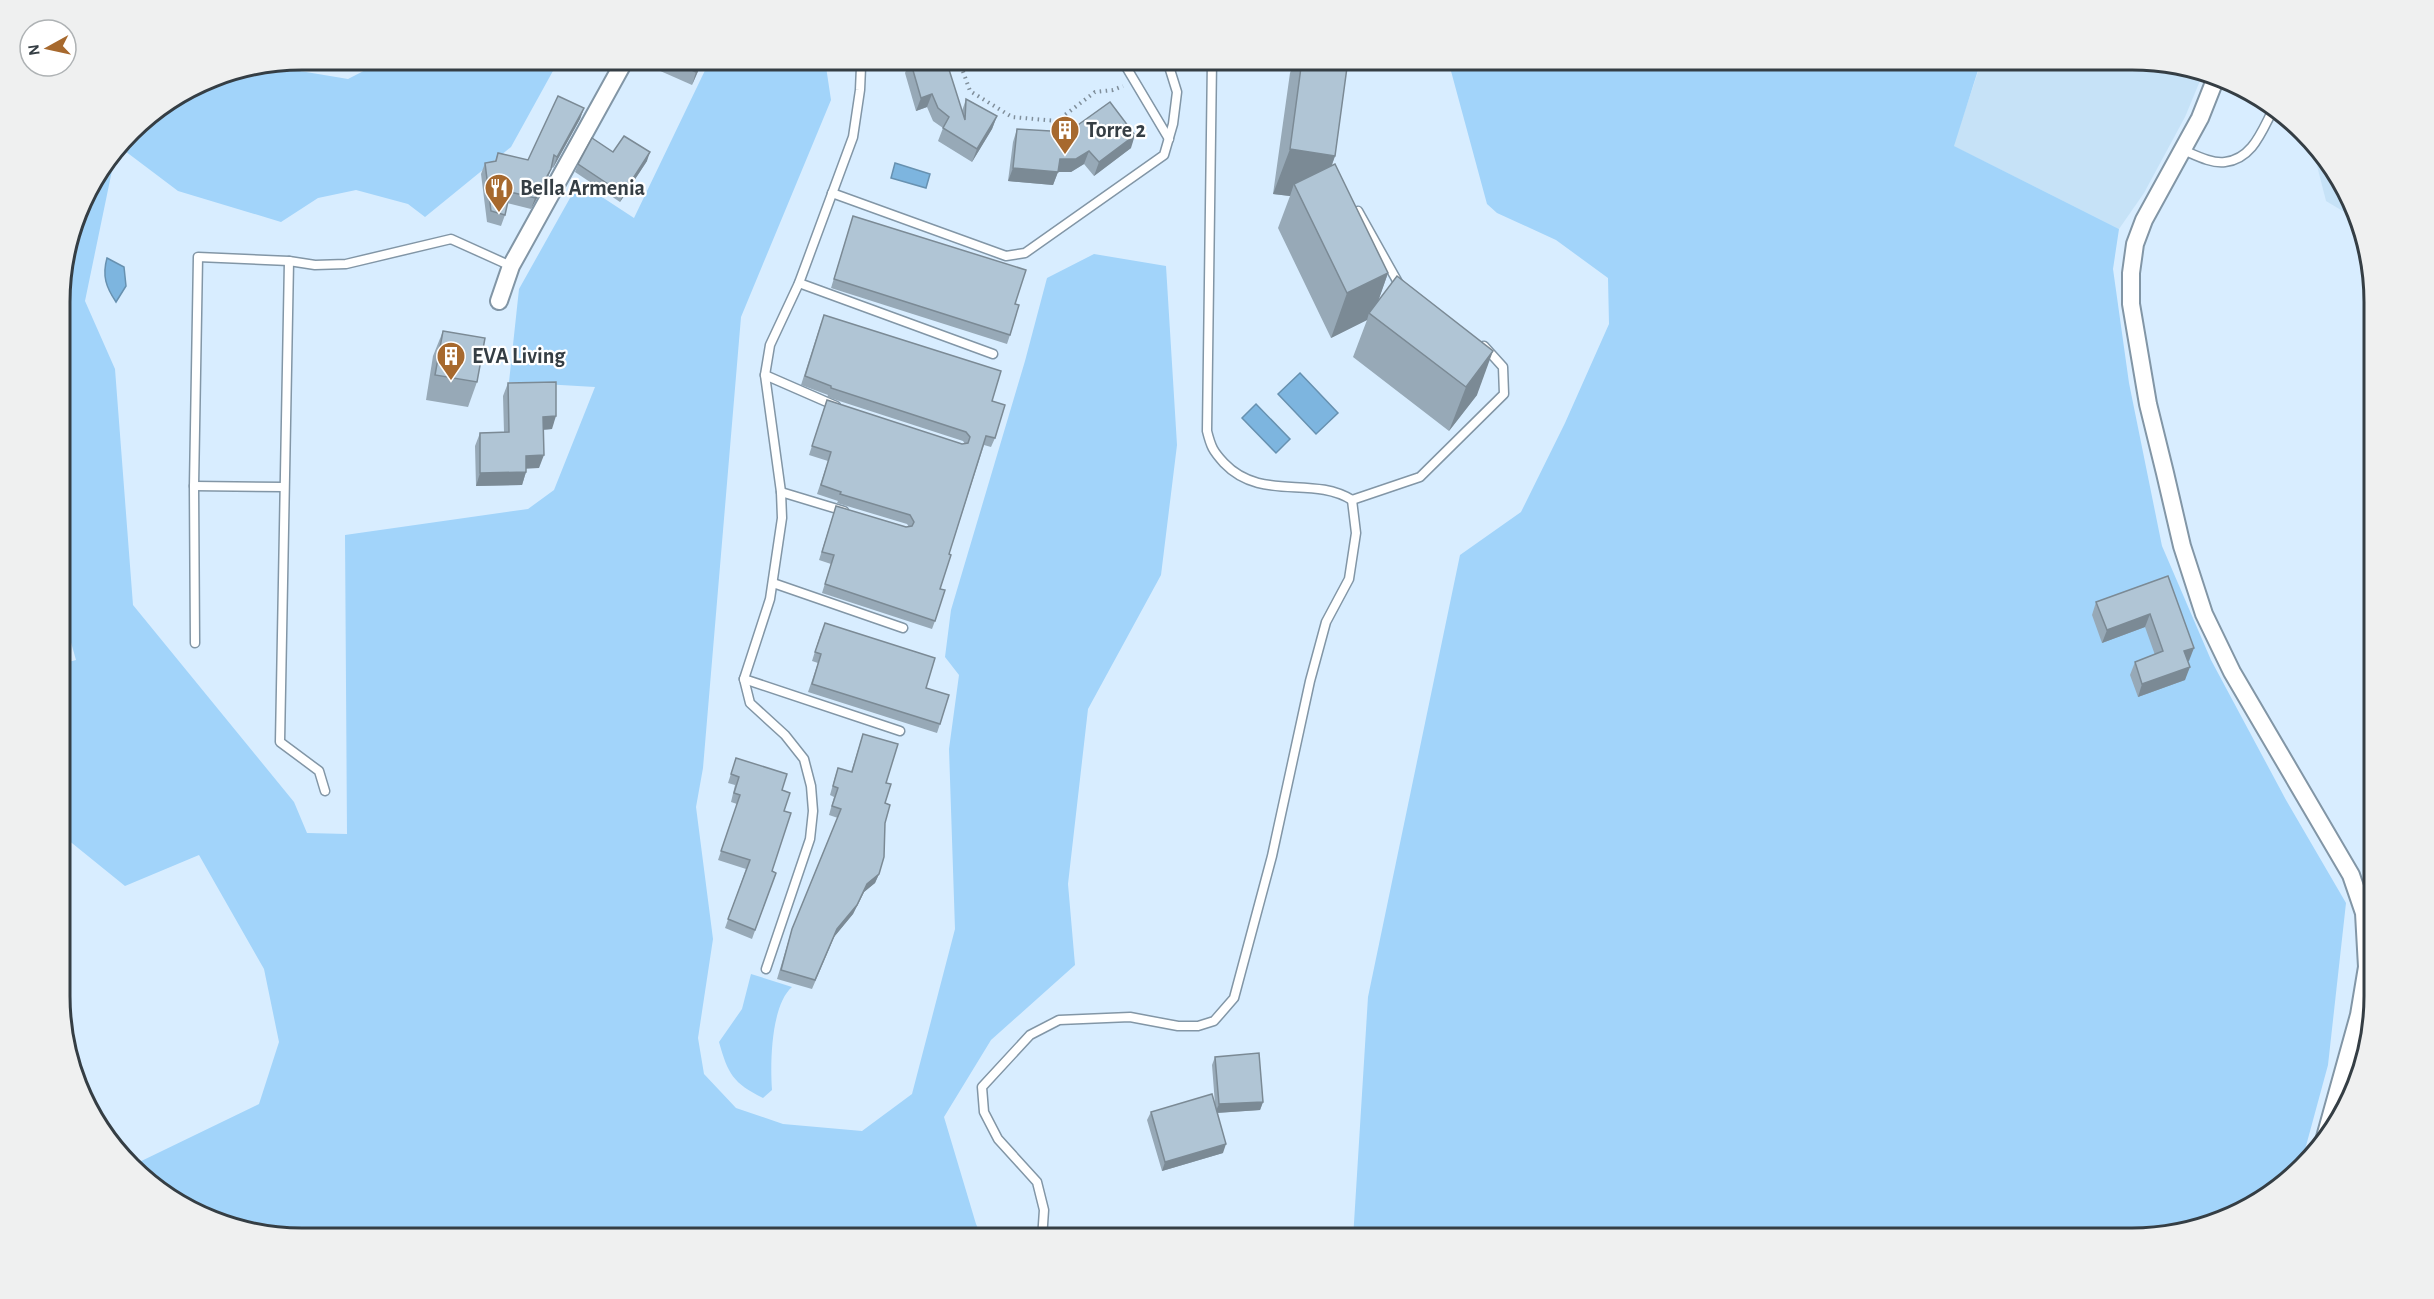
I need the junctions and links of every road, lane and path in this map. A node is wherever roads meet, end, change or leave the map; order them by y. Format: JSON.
{"nodes":[{"id":1,"x":620,"y":70,"type":"edge"},
{"id":2,"x":861,"y":70,"type":"edge"},
{"id":3,"x":963,"y":70,"type":"edge"},
{"id":4,"x":1128,"y":70,"type":"edge"},
{"id":5,"x":1170,"y":70,"type":"edge"},
{"id":6,"x":1212,"y":70,"type":"edge"},
{"id":7,"x":1134,"y":81,"type":"junction"},
{"id":8,"x":2213,"y":85,"type":"edge"},
{"id":9,"x":2270,"y":116,"type":"edge"},
{"id":10,"x":1169,"y":139,"type":"junction"},
{"id":11,"x":2183,"y":150,"type":"junction"},
{"id":12,"x":832,"y":193,"type":"junction"},
{"id":13,"x":1356,"y":209,"type":"edge"},
{"id":14,"x":289,"y":261,"type":"junction"},
{"id":15,"x":511,"y":266,"type":"junction"},
{"id":16,"x":799,"y":283,"type":"junction"},
{"id":17,"x":1409,"y":292,"type":"edge"},
{"id":18,"x":498,"y":301,"type":"dead end"},
{"id":19,"x":1477,"y":341,"type":"edge"},
{"id":20,"x":993,"y":354,"type":"dead end"},
{"id":21,"x":765,"y":375,"type":"junction"},
{"id":22,"x":844,"y":409,"type":"edge"},
{"id":23,"x":194,"y":486,"type":"junction"},
{"id":24,"x":284,"y":487,"type":"junction"},
{"id":25,"x":781,"y":492,"type":"junction"},
{"id":26,"x":1352,"y":500,"type":"junction"},
{"id":27,"x":849,"y":513,"type":"edge"},
{"id":28,"x":773,"y":583,"type":"junction"},
{"id":29,"x":903,"y":628,"type":"dead end"},
{"id":30,"x":195,"y":643,"type":"dead end"},
{"id":31,"x":744,"y":680,"type":"junction"},
{"id":32,"x":900,"y":731,"type":"dead end"},
{"id":33,"x":325,"y":791,"type":"dead end"},
{"id":34,"x":2364,"y":913,"type":"edge"},
{"id":35,"x":766,"y":969,"type":"dead end"},
{"id":36,"x":2364,"y":985,"type":"edge"},
{"id":37,"x":2331,"y":1114,"type":"edge"},
{"id":38,"x":1043,"y":1228,"type":"edge"}],
"edges":[{"from":1,"to":15,"type":"street"},
{"from":2,"to":12,"type":"lane"},
{"from":3,"to":7,"type":"path"},
{"from":4,"to":7,"type":"lane"},
{"from":5,"to":10,"type":"lane"},
{"from":6,"to":26,"type":"lane"},
{"from":7,"to":10,"type":"lane"},
{"from":8,"to":11,"type":"street"},
{"from":9,"to":11,"type":"lane"},
{"from":10,"to":12,"type":"lane"},
{"from":11,"to":34,"type":"street"},
{"from":12,"to":16,"type":"lane"},
{"from":13,"to":17,"type":"lane"},
{"from":14,"to":15,"type":"lane"},
{"from":14,"to":23,"type":"lane"},
{"from":14,"to":24,"type":"lane"},
{"from":15,"to":18,"type":"street"},
{"from":16,"to":20,"type":"lane"},
{"from":16,"to":21,"type":"lane"},
{"from":19,"to":26,"type":"lane"},
{"from":21,"to":22,"type":"lane"},
{"from":21,"to":25,"type":"lane"},
{"from":23,"to":24,"type":"lane"},
{"from":23,"to":30,"type":"lane"},
{"from":24,"to":33,"type":"lane"},
{"from":25,"to":27,"type":"lane"},
{"from":25,"to":28,"type":"lane"},
{"from":26,"to":38,"type":"lane"},
{"from":28,"to":29,"type":"lane"},
{"from":28,"to":31,"type":"lane"},
{"from":31,"to":32,"type":"lane"},
{"from":31,"to":35,"type":"lane"},
{"from":36,"to":37,"type":"street"}]}
